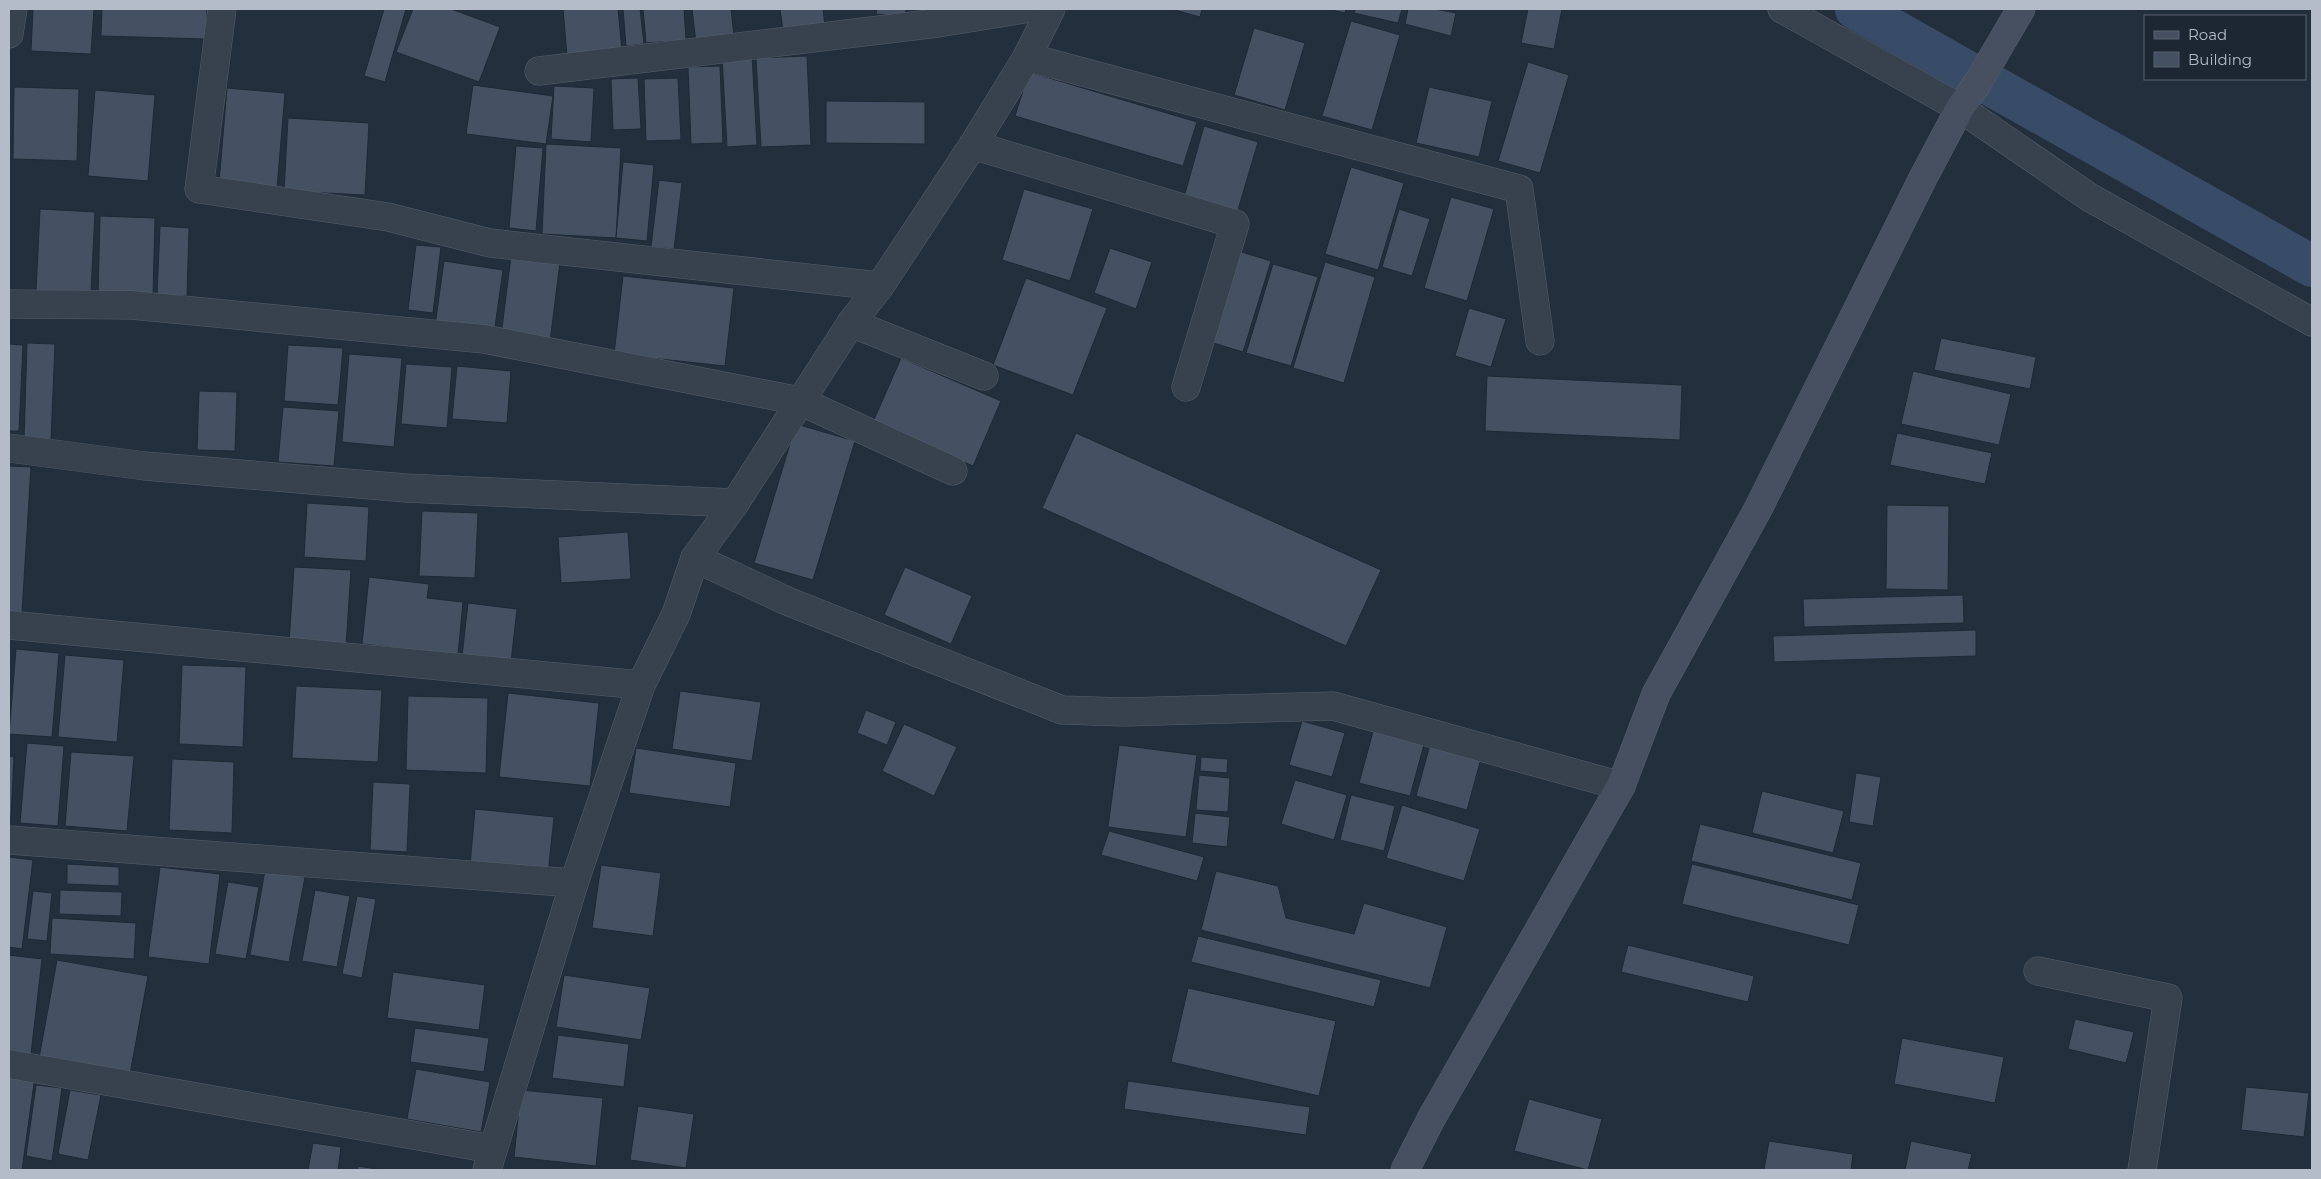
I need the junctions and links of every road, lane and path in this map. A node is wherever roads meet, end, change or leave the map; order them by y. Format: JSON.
{"nodes":[{"id":1,"x":13,"y":9,"type":"edge"},
{"id":2,"x":222,"y":9,"type":"edge"},
{"id":3,"x":1024,"y":9,"type":"edge"},
{"id":4,"x":1051,"y":9,"type":"edge"},
{"id":5,"x":1782,"y":9,"type":"edge"},
{"id":6,"x":2020,"y":13,"type":"edge"},
{"id":7,"x":9,"y":34,"type":"edge"},
{"id":8,"x":1027,"y":57,"type":"junction"},
{"id":9,"x":539,"y":71,"type":"dead end"},
{"id":10,"x":1960,"y":108,"type":"junction"},
{"id":11,"x":973,"y":145,"type":"junction"},
{"id":12,"x":880,"y":286,"type":"junction"},
{"id":13,"x":9,"y":304,"type":"edge"},
{"id":14,"x":2312,"y":322,"type":"edge"},
{"id":15,"x":851,"y":324,"type":"junction"},
{"id":16,"x":1540,"y":341,"type":"dead end"},
{"id":17,"x":984,"y":376,"type":"dead end"},
{"id":18,"x":1186,"y":387,"type":"dead end"},
{"id":19,"x":800,"y":401,"type":"junction"},
{"id":20,"x":9,"y":448,"type":"edge"},
{"id":21,"x":953,"y":471,"type":"dead end"},
{"id":22,"x":735,"y":502,"type":"junction"},
{"id":23,"x":695,"y":558,"type":"junction"},
{"id":24,"x":9,"y":625,"type":"edge"},
{"id":25,"x":641,"y":685,"type":"junction"},
{"id":26,"x":1621,"y":786,"type":"junction"},
{"id":27,"x":9,"y":840,"type":"edge"},
{"id":28,"x":574,"y":883,"type":"junction"},
{"id":29,"x":2038,"y":971,"type":"dead end"},
{"id":30,"x":9,"y":1064,"type":"edge"},
{"id":31,"x":489,"y":1160,"type":"edge"},
{"id":32,"x":1404,"y":1170,"type":"edge"},
{"id":33,"x":2142,"y":1170,"type":"edge"}],
"edges":[{"from":1,"to":7,"type":"street"},
{"from":2,"to":12,"type":"street"},
{"from":3,"to":9,"type":"street"},
{"from":4,"to":8,"type":"street"},
{"from":5,"to":10,"type":"street"},
{"from":6,"to":10,"type":"main road"},
{"from":8,"to":11,"type":"street"},
{"from":8,"to":16,"type":"street"},
{"from":10,"to":14,"type":"street"},
{"from":10,"to":26,"type":"main road"},
{"from":11,"to":12,"type":"street"},
{"from":11,"to":18,"type":"street"},
{"from":12,"to":15,"type":"street"},
{"from":13,"to":19,"type":"street"},
{"from":15,"to":17,"type":"street"},
{"from":15,"to":19,"type":"street"},
{"from":19,"to":21,"type":"street"},
{"from":19,"to":22,"type":"street"},
{"from":20,"to":22,"type":"street"},
{"from":22,"to":23,"type":"street"},
{"from":23,"to":25,"type":"street"},
{"from":23,"to":26,"type":"street"},
{"from":24,"to":25,"type":"street"},
{"from":25,"to":28,"type":"street"},
{"from":26,"to":32,"type":"main road"},
{"from":27,"to":28,"type":"street"},
{"from":28,"to":31,"type":"street"},
{"from":29,"to":33,"type":"street"},
{"from":30,"to":31,"type":"street"}]}
